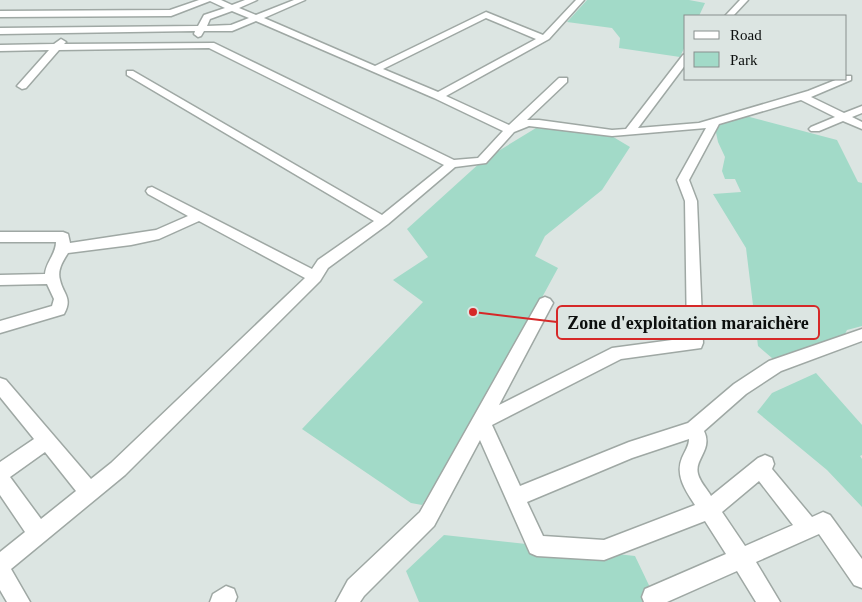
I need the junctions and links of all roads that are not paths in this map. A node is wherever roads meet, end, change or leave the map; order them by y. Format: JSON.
{"nodes":[{"id":1,"x":99,"y":0,"type":"edge"},
{"id":2,"x":208,"y":0,"type":"edge"},
{"id":3,"x":214,"y":0,"type":"edge"},
{"id":4,"x":253,"y":0,"type":"edge"},
{"id":5,"x":301,"y":0,"type":"edge"},
{"id":6,"x":580,"y":0,"type":"edge"},
{"id":7,"x":744,"y":0,"type":"edge"},
{"id":8,"x":232,"y":8,"type":"junction"},
{"id":9,"x":0,"y":14,"type":"edge"},
{"id":10,"x":87,"y":14,"type":"junction"},
{"id":11,"x":730,"y":15,"type":"edge"},
{"id":12,"x":256,"y":18,"type":"junction"},
{"id":13,"x":201,"y":28,"type":"junction"},
{"id":14,"x":72,"y":30,"type":"junction"},
{"id":15,"x":0,"y":31,"type":"edge"},
{"id":16,"x":543,"y":38,"type":"junction"},
{"id":17,"x":192,"y":45,"type":"junction"},
{"id":18,"x":57,"y":47,"type":"junction"},
{"id":19,"x":0,"y":48,"type":"edge"},
{"id":20,"x":684,"y":60,"type":"edge"},
{"id":21,"x":376,"y":69,"type":"junction"},
{"id":22,"x":130,"y":73,"type":"dead end"},
{"id":23,"x":563,"y":80,"type":"dead end"},
{"id":24,"x":843,"y":80,"type":"edge"},
{"id":25,"x":22,"y":86,"type":"dead end"},
{"id":26,"x":438,"y":96,"type":"junction"},
{"id":27,"x":802,"y":96,"type":"junction"},
{"id":28,"x":862,"y":109,"type":"edge"},
{"id":29,"x":843,"y":117,"type":"junction"},
{"id":30,"x":714,"y":123,"type":"junction"},
{"id":31,"x":862,"y":126,"type":"edge"},
{"id":32,"x":815,"y":129,"type":"dead end"},
{"id":33,"x":510,"y":130,"type":"junction"},
{"id":34,"x":629,"y":132,"type":"junction"},
{"id":35,"x":452,"y":164,"type":"junction"},
{"id":36,"x":152,"y":190,"type":"dead end"},
{"id":37,"x":199,"y":216,"type":"junction"},
{"id":38,"x":382,"y":221,"type":"junction"},
{"id":39,"x":0,"y":237,"type":"edge"},
{"id":40,"x":63,"y":249,"type":"junction"},
{"id":41,"x":315,"y":277,"type":"junction"},
{"id":42,"x":52,"y":279,"type":"junction"},
{"id":43,"x":0,"y":280,"type":"edge"},
{"id":44,"x":545,"y":303,"type":"dead end"},
{"id":45,"x":0,"y":327,"type":"edge"},
{"id":46,"x":862,"y":334,"type":"edge"},
{"id":47,"x":0,"y":386,"type":"edge"},
{"id":48,"x":481,"y":422,"type":"junction"},
{"id":49,"x":694,"y":429,"type":"junction"},
{"id":50,"x":47,"y":440,"type":"junction"},
{"id":51,"x":0,"y":473,"type":"edge"},
{"id":52,"x":0,"y":480,"type":"edge"},
{"id":53,"x":90,"y":492,"type":"junction"},
{"id":54,"x":515,"y":498,"type":"junction"},
{"id":55,"x":708,"y":510,"type":"junction"},
{"id":56,"x":809,"y":529,"type":"junction"},
{"id":57,"x":38,"y":534,"type":"junction"},
{"id":58,"x":740,"y":559,"type":"junction"},
{"id":59,"x":0,"y":565,"type":"edge"},
{"id":60,"x":0,"y":570,"type":"edge"},
{"id":61,"x":862,"y":577,"type":"edge"},
{"id":62,"x":654,"y":597,"type":"dead end"},
{"id":63,"x":19,"y":602,"type":"edge"},
{"id":64,"x":347,"y":602,"type":"edge"},
{"id":65,"x":769,"y":602,"type":"edge"}],
"edges":[{"from":1,"to":10,"type":"street"},
{"from":2,"to":10,"type":"street"},
{"from":3,"to":8,"type":"street"},
{"from":4,"to":8,"type":"street"},
{"from":5,"to":12,"type":"street"},
{"from":6,"to":16,"type":"street"},
{"from":7,"to":11,"type":"street"},
{"from":8,"to":12,"type":"street"},
{"from":8,"to":13,"type":"street"},
{"from":9,"to":10,"type":"street"},
{"from":10,"to":14,"type":"street"},
{"from":12,"to":13,"type":"street"},
{"from":12,"to":21,"type":"street"},
{"from":13,"to":14,"type":"street"},
{"from":13,"to":17,"type":"street"},
{"from":14,"to":15,"type":"street"},
{"from":14,"to":18,"type":"street"},
{"from":16,"to":21,"type":"street"},
{"from":16,"to":26,"type":"street"},
{"from":17,"to":18,"type":"street"},
{"from":17,"to":35,"type":"street"},
{"from":18,"to":19,"type":"street"},
{"from":18,"to":25,"type":"street"},
{"from":20,"to":34,"type":"street"},
{"from":21,"to":26,"type":"street"},
{"from":22,"to":38,"type":"street"},
{"from":23,"to":33,"type":"street"},
{"from":24,"to":27,"type":"street"},
{"from":26,"to":33,"type":"street"},
{"from":27,"to":29,"type":"street"},
{"from":27,"to":30,"type":"street"},
{"from":28,"to":29,"type":"street"},
{"from":29,"to":31,"type":"street"},
{"from":29,"to":32,"type":"street"},
{"from":30,"to":34,"type":"street"},
{"from":30,"to":48,"type":"street"},
{"from":33,"to":34,"type":"street"},
{"from":33,"to":35,"type":"street"},
{"from":35,"to":38,"type":"street"},
{"from":36,"to":37,"type":"street"},
{"from":37,"to":40,"type":"street"},
{"from":37,"to":41,"type":"street"},
{"from":38,"to":41,"type":"street"},
{"from":39,"to":40,"type":"street"},
{"from":40,"to":42,"type":"street"},
{"from":41,"to":53,"type":"street"},
{"from":42,"to":43,"type":"street"},
{"from":42,"to":45,"type":"street"},
{"from":44,"to":48,"type":"street"},
{"from":46,"to":49,"type":"street"},
{"from":47,"to":50,"type":"street"},
{"from":48,"to":54,"type":"street"},
{"from":48,"to":64,"type":"street"},
{"from":49,"to":54,"type":"street"},
{"from":49,"to":55,"type":"street"},
{"from":50,"to":51,"type":"street"},
{"from":50,"to":53,"type":"street"},
{"from":52,"to":57,"type":"street"},
{"from":53,"to":57,"type":"street"},
{"from":54,"to":55,"type":"street"},
{"from":55,"to":56,"type":"street"},
{"from":55,"to":58,"type":"street"},
{"from":56,"to":58,"type":"street"},
{"from":56,"to":61,"type":"street"},
{"from":57,"to":59,"type":"street"},
{"from":58,"to":62,"type":"street"},
{"from":58,"to":65,"type":"street"},
{"from":60,"to":63,"type":"street"}]}
